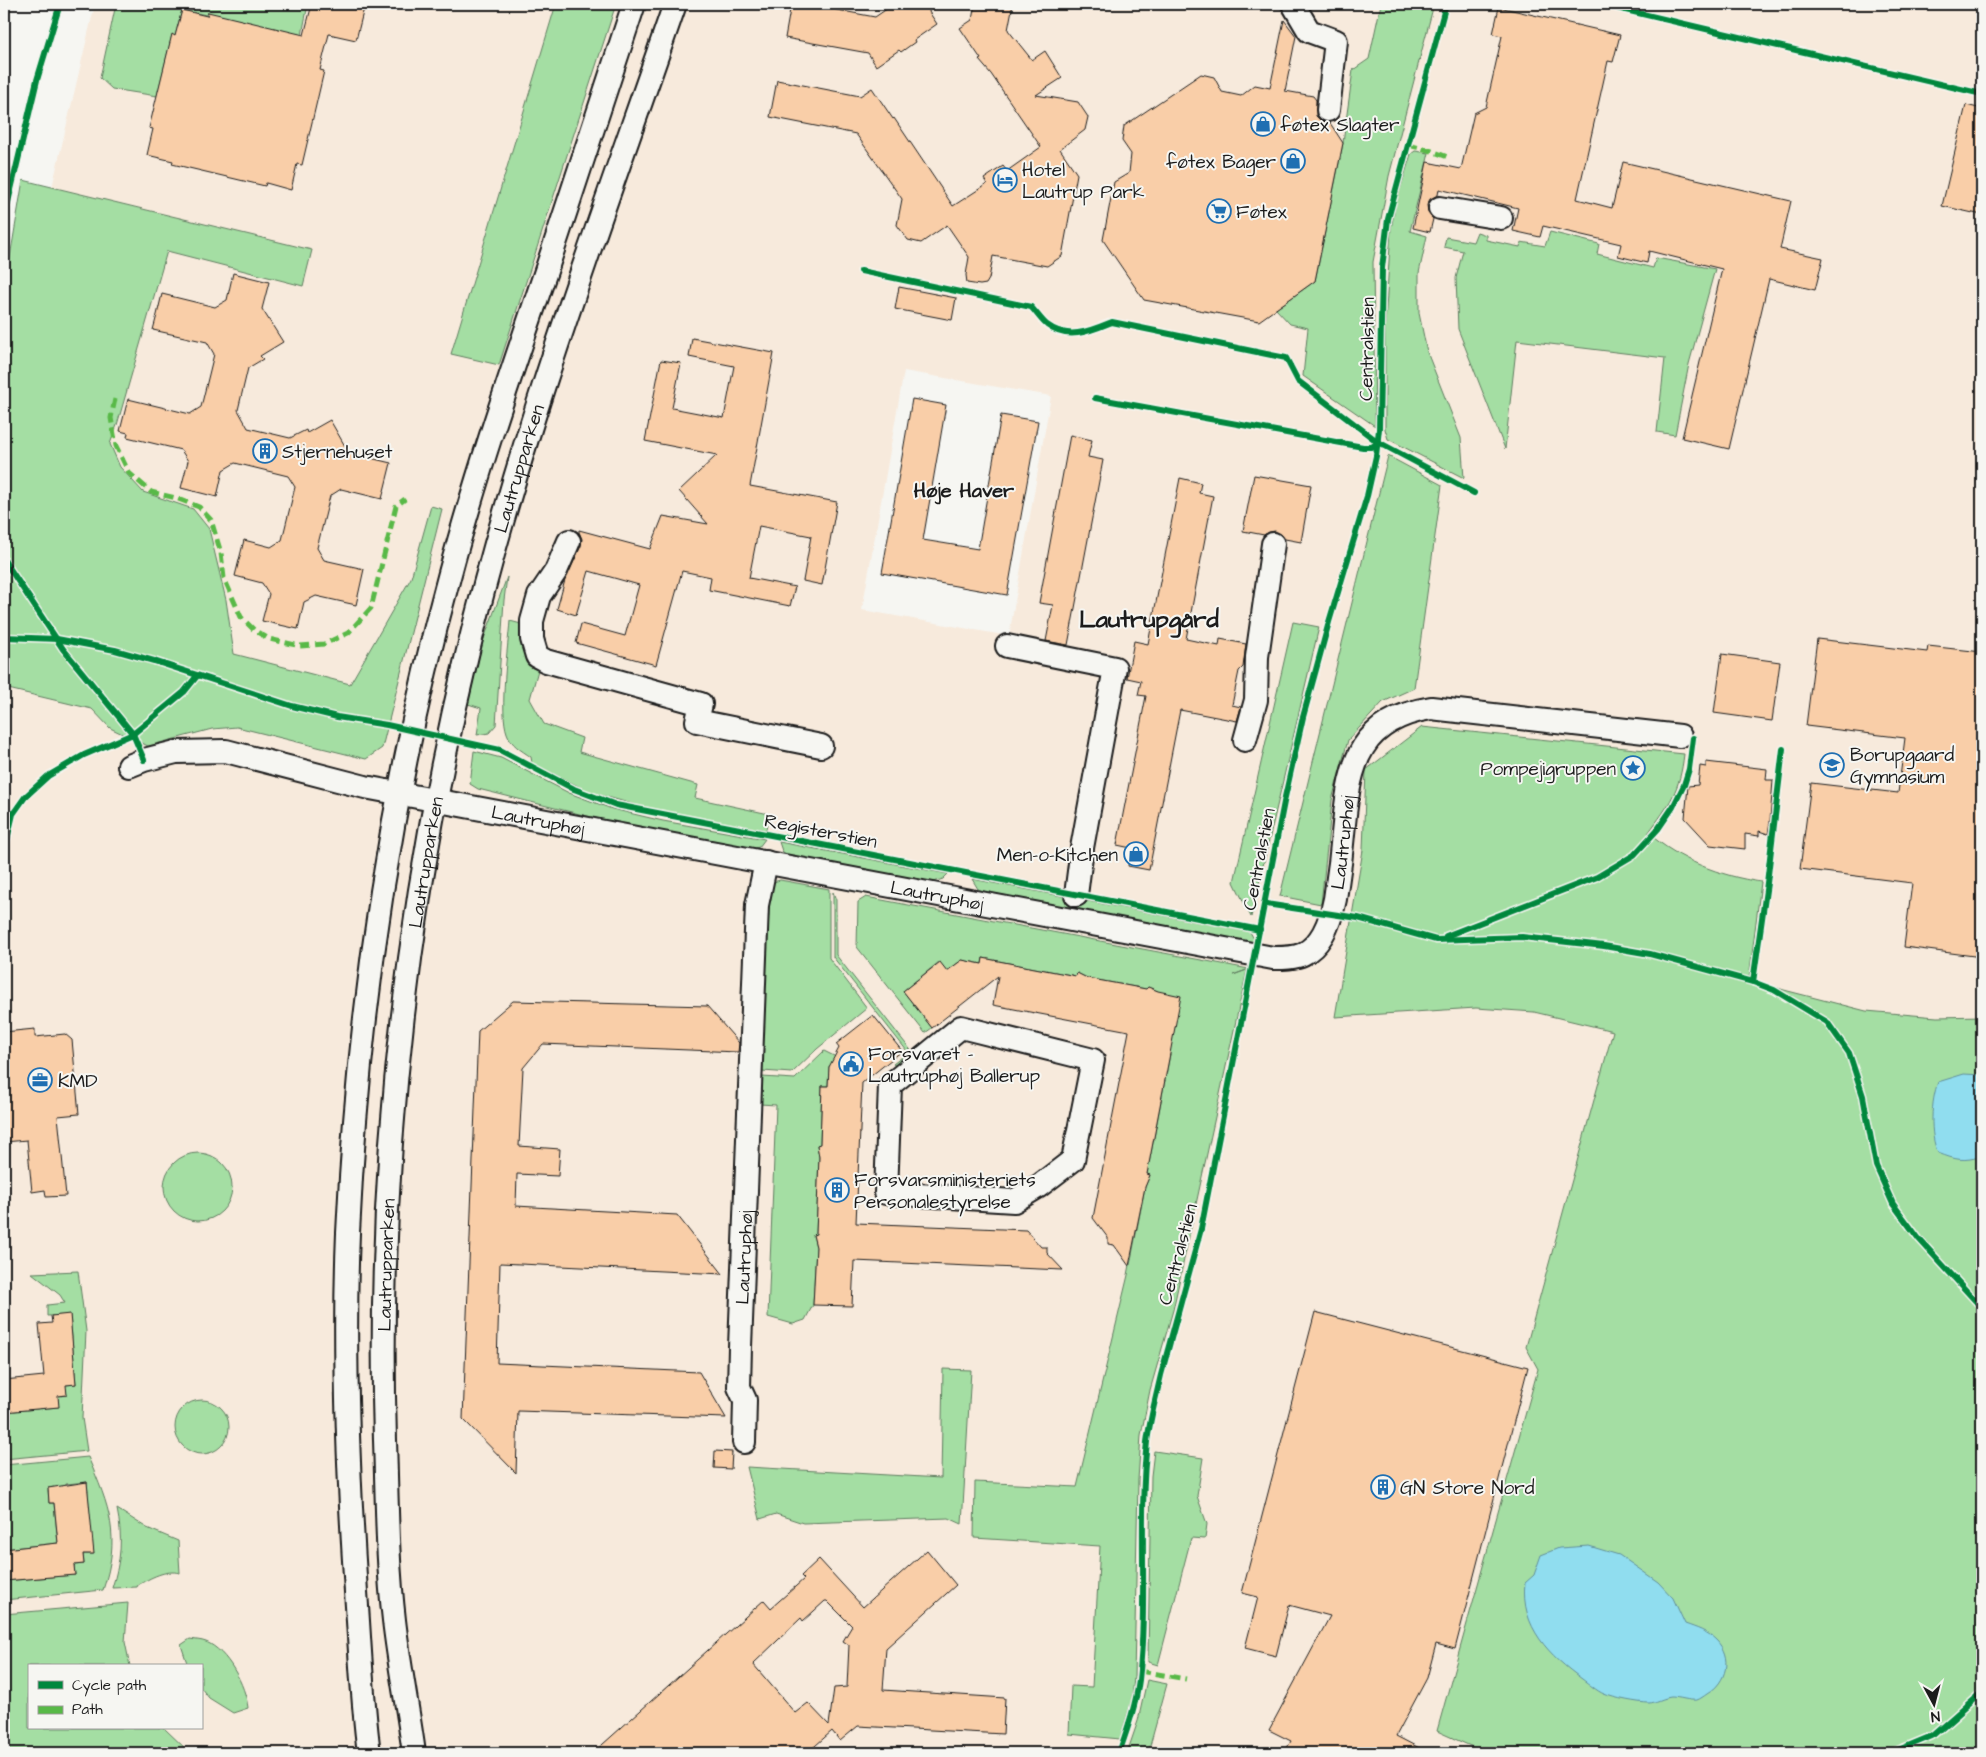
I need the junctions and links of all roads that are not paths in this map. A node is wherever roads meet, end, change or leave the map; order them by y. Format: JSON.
{"nodes":[{"id":1,"x":634,"y":4,"type":"edge"},
{"id":2,"x":674,"y":4,"type":"edge"},
{"id":3,"x":1292,"y":4,"type":"edge"},
{"id":4,"x":1328,"y":110,"type":"dead end"},
{"id":5,"x":1440,"y":208,"type":"dead end"},
{"id":6,"x":1500,"y":218,"type":"dead end"},
{"id":7,"x":569,"y":541,"type":"dead end"},
{"id":8,"x":1273,"y":544,"type":"dead end"},
{"id":9,"x":1007,"y":646,"type":"dead end"},
{"id":10,"x":1680,"y":736,"type":"dead end"},
{"id":11,"x":1245,"y":740,"type":"dead end"},
{"id":12,"x":820,"y":746,"type":"dead end"},
{"id":13,"x":129,"y":766,"type":"dead end"},
{"id":14,"x":398,"y":794,"type":"junction"},
{"id":15,"x":437,"y":800,"type":"junction"},
{"id":16,"x":766,"y":862,"type":"junction"},
{"id":17,"x":1076,"y":894,"type":"dead end"},
{"id":18,"x":1039,"y":1186,"type":"joint"},
{"id":19,"x":744,"y":1442,"type":"dead end"},
{"id":20,"x":369,"y":1753,"type":"edge"},
{"id":21,"x":414,"y":1753,"type":"edge"}],
"edges":[{"from":1,"to":14,"type":"street","name":"Lautrupparken"},
{"from":2,"to":15,"type":"street","name":"Lautrupparken"},
{"from":3,"to":4,"type":"street"},
{"from":5,"to":6,"type":"street"},
{"from":7,"to":12,"type":"street"},
{"from":8,"to":11,"type":"street"},
{"from":9,"to":17,"type":"street"},
{"from":10,"to":16,"type":"street","name":"Lautruphøj"},
{"from":13,"to":14,"type":"street","name":"Lautrupparken"},
{"from":14,"to":15,"type":"street","name":"Lautruphøj"},
{"from":14,"to":20,"type":"street","name":"Lautrupparken"},
{"from":15,"to":16,"type":"street","name":"Lautruphøj"},
{"from":15,"to":21,"type":"street","name":"Lautrupparken"},
{"from":16,"to":19,"type":"street","name":"Lautruphøj"},
{"from":18,"to":18,"type":"street"}]}
